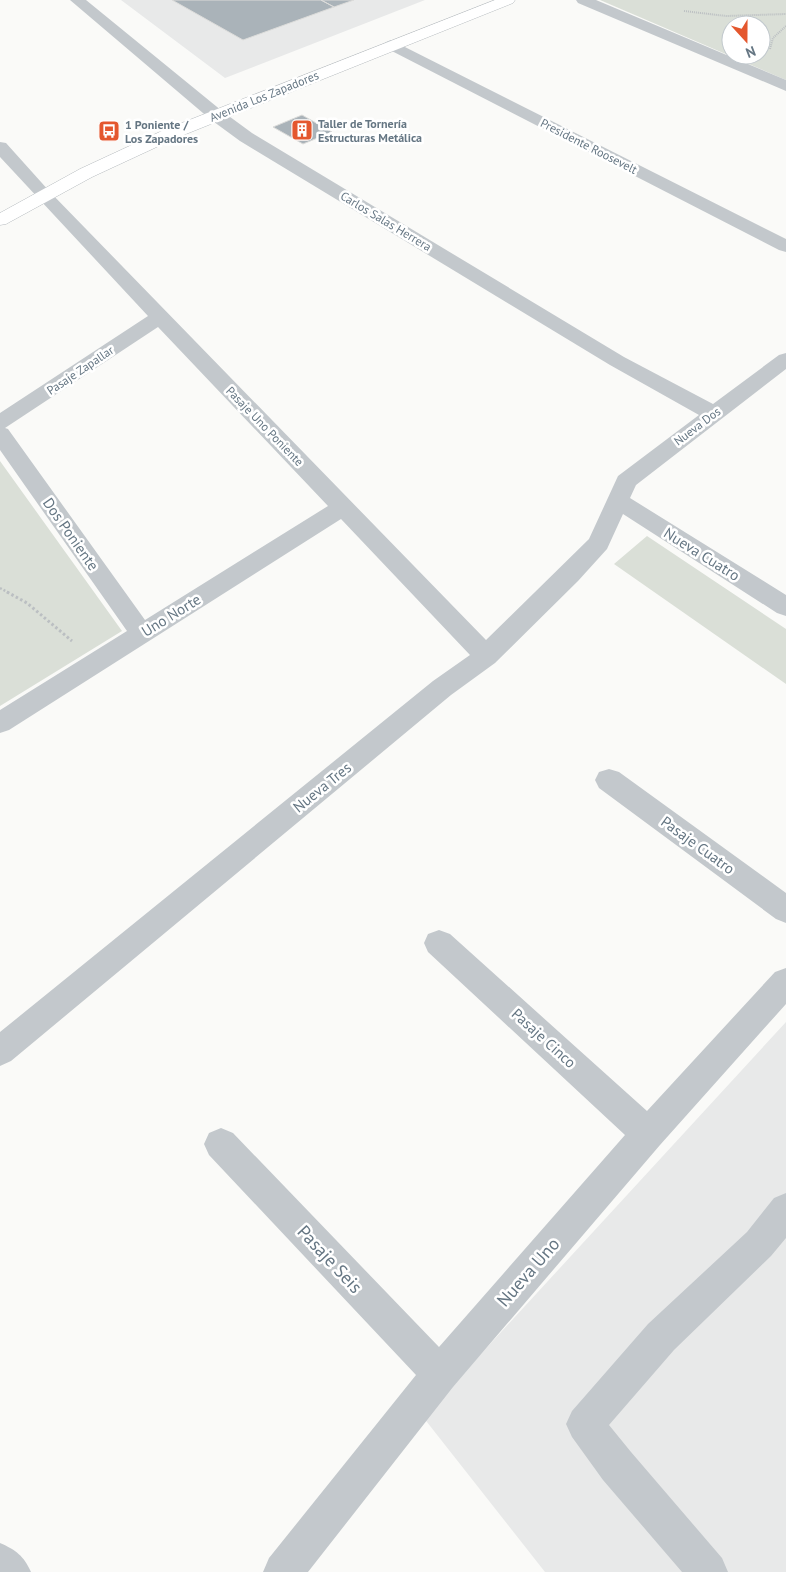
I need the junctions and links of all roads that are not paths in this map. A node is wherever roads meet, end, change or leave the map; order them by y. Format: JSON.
{"nodes":[{"id":1,"x":77,"y":0,"type":"edge"},
{"id":2,"x":508,"y":0,"type":"edge"},
{"id":3,"x":583,"y":0,"type":"edge"},
{"id":4,"x":391,"y":45,"type":"junction"},
{"id":5,"x":786,"y":86,"type":"edge"},
{"id":6,"x":216,"y":115,"type":"junction"},
{"id":7,"x":0,"y":147,"type":"edge"},
{"id":8,"x":44,"y":196,"type":"junction"},
{"id":9,"x":0,"y":220,"type":"edge"},
{"id":10,"x":786,"y":246,"type":"edge"},
{"id":11,"x":160,"y":317,"type":"junction"},
{"id":12,"x":786,"y":359,"type":"edge"},
{"id":13,"x":714,"y":414,"type":"junction"},
{"id":14,"x":0,"y":423,"type":"edge"},
{"id":15,"x":0,"y":434,"type":"edge"},
{"id":16,"x":617,"y":500,"type":"junction"},
{"id":17,"x":343,"y":507,"type":"junction"},
{"id":18,"x":786,"y":607,"type":"edge"},
{"id":19,"x":142,"y":634,"type":"junction"},
{"id":20,"x":486,"y":656,"type":"junction"},
{"id":21,"x":0,"y":723,"type":"edge"},
{"id":22,"x":609,"y":780,"type":"dead end"},
{"id":23,"x":786,"y":910,"type":"edge"},
{"id":24,"x":439,"y":943,"type":"dead end"},
{"id":25,"x":786,"y":982,"type":"edge"},
{"id":26,"x":0,"y":1051,"type":"edge"},
{"id":27,"x":648,"y":1134,"type":"junction"},
{"id":28,"x":222,"y":1144,"type":"dead end"},
{"id":29,"x":786,"y":1210,"type":"edge"},
{"id":30,"x":440,"y":1374,"type":"junction"},
{"id":31,"x":0,"y":1563,"type":"edge"},
{"id":32,"x":11,"y":1572,"type":"edge"},
{"id":33,"x":283,"y":1572,"type":"edge"},
{"id":34,"x":708,"y":1572,"type":"edge"}],
"edges":[{"from":1,"to":6,"type":"street","name":"Carlos Salas Herrera"},
{"from":2,"to":4,"type":"main road","name":"Avenida Los Zapadores"},
{"from":3,"to":5,"type":"street"},
{"from":4,"to":6,"type":"main road","name":"Avenida Los Zapadores"},
{"from":4,"to":10,"type":"street","name":"Presidente Roosevelt"},
{"from":6,"to":8,"type":"main road","name":"Avenida Los Zapadores"},
{"from":6,"to":13,"type":"street","name":"Carlos Salas Herrera"},
{"from":7,"to":8,"type":"street","name":"Pasaje Uno Poniente"},
{"from":8,"to":9,"type":"main road","name":"Avenida Los Zapadores"},
{"from":8,"to":11,"type":"street","name":"Pasaje Uno Poniente"},
{"from":11,"to":14,"type":"street","name":"Pasaje Zapallar"},
{"from":11,"to":17,"type":"street","name":"Pasaje Uno Poniente"},
{"from":12,"to":13,"type":"street","name":"Nueva Dos"},
{"from":13,"to":16,"type":"street","name":"Nueva Dos"},
{"from":15,"to":19,"type":"street","name":"Dos Poniente"},
{"from":16,"to":18,"type":"street","name":"Nueva Cuatro"},
{"from":16,"to":20,"type":"street","name":"Nueva Tres"},
{"from":17,"to":19,"type":"street","name":"Uno Norte"},
{"from":17,"to":20,"type":"street","name":"Pasaje Uno Poniente"},
{"from":19,"to":21,"type":"street","name":"Uno Norte"},
{"from":20,"to":26,"type":"street","name":"Nueva Tres"},
{"from":22,"to":23,"type":"street","name":"Pasaje Cuatro"},
{"from":24,"to":27,"type":"street","name":"Pasaje Cinco"},
{"from":25,"to":27,"type":"street","name":"Nueva Uno"},
{"from":27,"to":30,"type":"street","name":"Nueva Uno"},
{"from":28,"to":30,"type":"street","name":"Pasaje Seis"},
{"from":29,"to":34,"type":"street"},
{"from":30,"to":33,"type":"street","name":"Nueva Uno"},
{"from":31,"to":32,"type":"street"}]}
